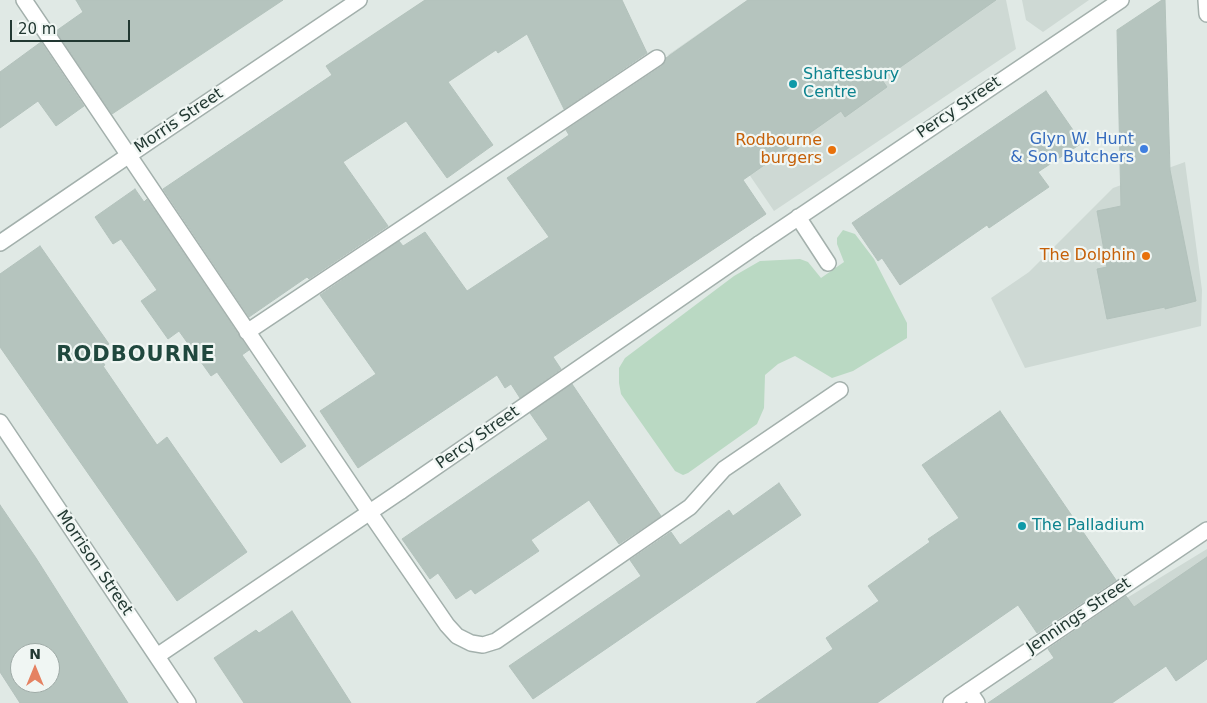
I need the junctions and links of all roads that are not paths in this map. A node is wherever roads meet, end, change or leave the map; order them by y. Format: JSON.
{"nodes":[{"id":1,"x":24,"y":0,"type":"edge"},
{"id":2,"x":359,"y":0,"type":"edge"},
{"id":3,"x":1121,"y":0,"type":"edge"},
{"id":4,"x":1206,"y":0,"type":"edge"},
{"id":5,"x":1207,"y":14,"type":"edge"},
{"id":6,"x":657,"y":58,"type":"dead end"},
{"id":7,"x":128,"y":156,"type":"junction"},
{"id":8,"x":798,"y":217,"type":"junction"},
{"id":9,"x":0,"y":243,"type":"edge"},
{"id":10,"x":828,"y":263,"type":"dead end"},
{"id":11,"x":247,"y":332,"type":"junction"},
{"id":12,"x":840,"y":390,"type":"dead end"},
{"id":13,"x":0,"y":422,"type":"edge"},
{"id":14,"x":370,"y":512,"type":"junction"},
{"id":15,"x":1207,"y":530,"type":"edge"},
{"id":16,"x":156,"y":656,"type":"junction"},
{"id":17,"x":973,"y":697,"type":"edge"},
{"id":18,"x":188,"y":703,"type":"edge"},
{"id":19,"x":951,"y":703,"type":"edge"}],
"edges":[{"from":1,"to":7,"type":"street"},
{"from":2,"to":7,"type":"street","name":"Morris Street"},
{"from":3,"to":8,"type":"street","name":"Percy Street"},
{"from":4,"to":5,"type":"street"},
{"from":6,"to":11,"type":"street"},
{"from":7,"to":9,"type":"street","name":"Morris Street"},
{"from":7,"to":11,"type":"street"},
{"from":8,"to":10,"type":"street"},
{"from":8,"to":14,"type":"street","name":"Percy Street"},
{"from":11,"to":14,"type":"street"},
{"from":12,"to":14,"type":"street"},
{"from":13,"to":16,"type":"street","name":"Morrison Street"},
{"from":14,"to":16,"type":"street","name":"Percy Street"},
{"from":15,"to":17,"type":"street","name":"Jennings Street"},
{"from":16,"to":18,"type":"street","name":"Morrison Street"},
{"from":17,"to":19,"type":"street","name":"Jennings Street"}]}
